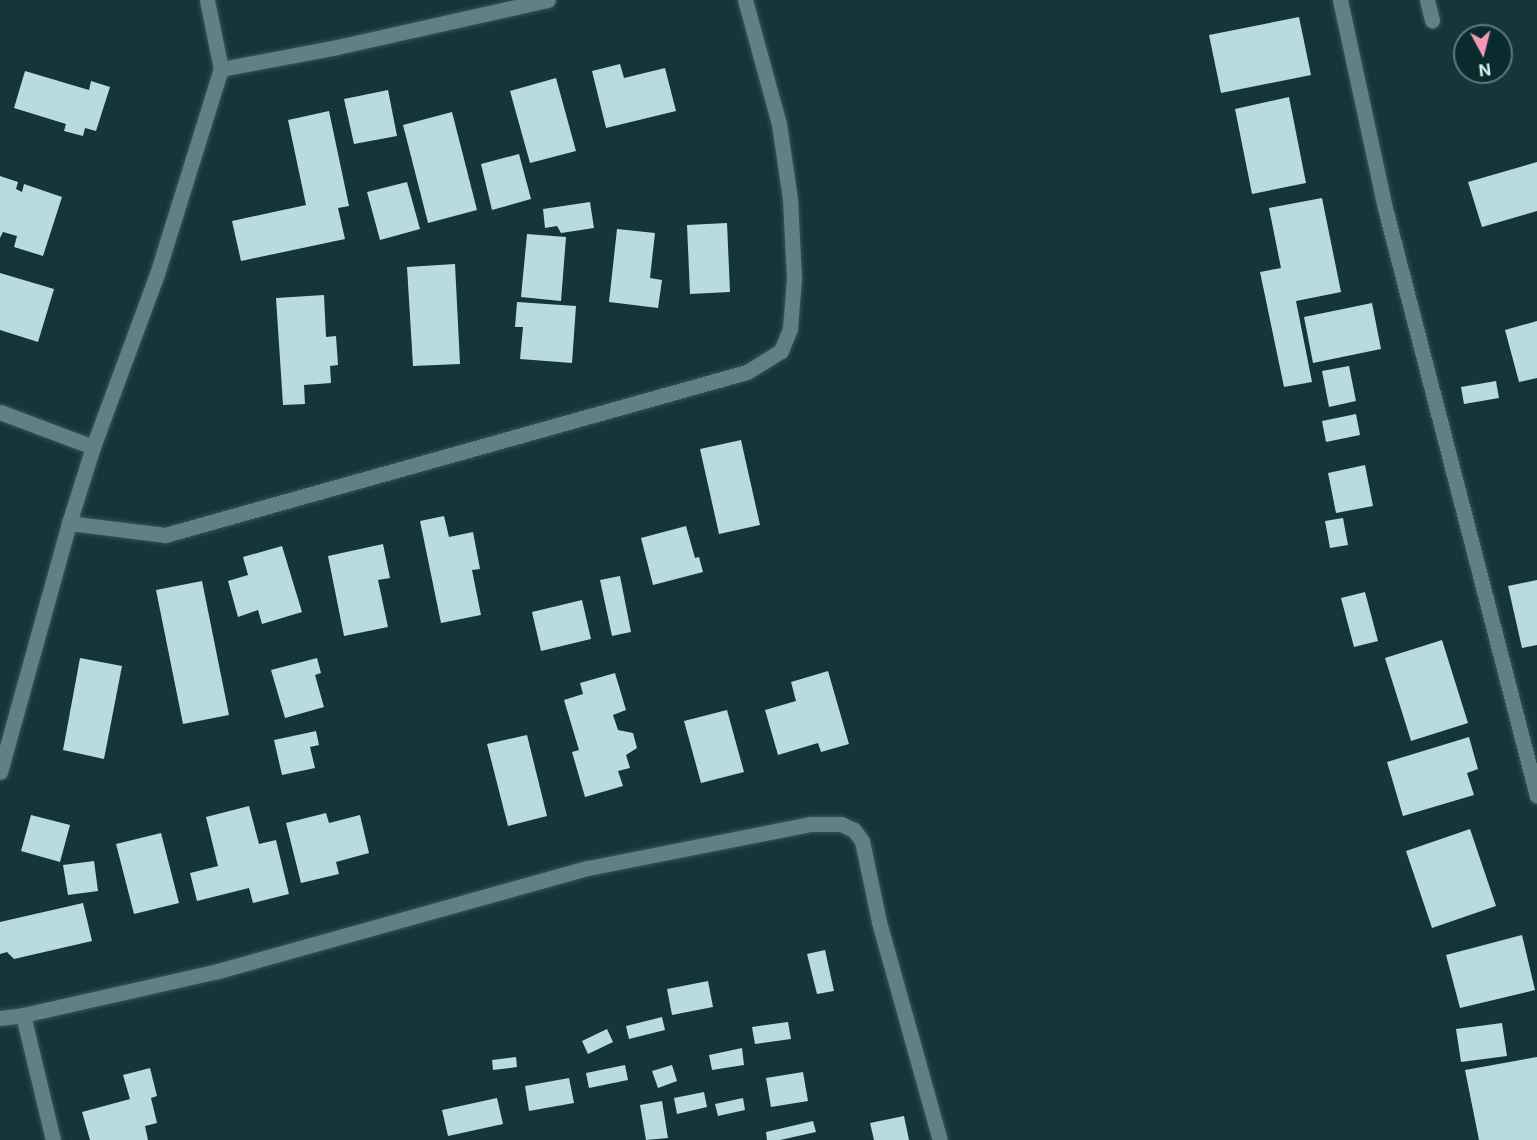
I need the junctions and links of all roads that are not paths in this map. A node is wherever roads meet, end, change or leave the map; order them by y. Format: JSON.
{"nodes":[{"id":1,"x":207,"y":0,"type":"edge"},
{"id":2,"x":548,"y":0,"type":"edge"},
{"id":3,"x":745,"y":0,"type":"edge"},
{"id":4,"x":1341,"y":0,"type":"edge"},
{"id":5,"x":1427,"y":0,"type":"edge"},
{"id":6,"x":1432,"y":20,"type":"dead end"},
{"id":7,"x":221,"y":69,"type":"junction"},
{"id":8,"x":0,"y":412,"type":"edge"},
{"id":9,"x":93,"y":447,"type":"junction"},
{"id":10,"x":69,"y":523,"type":"junction"},
{"id":11,"x":0,"y":772,"type":"edge"},
{"id":12,"x":1537,"y":796,"type":"edge"},
{"id":13,"x":23,"y":1015,"type":"junction"},
{"id":14,"x":0,"y":1018,"type":"edge"},
{"id":15,"x":53,"y":1140,"type":"edge"},
{"id":16,"x":940,"y":1140,"type":"edge"}],
"edges":[{"from":1,"to":7,"type":"street"},
{"from":2,"to":7,"type":"street"},
{"from":3,"to":10,"type":"street"},
{"from":4,"to":12,"type":"street"},
{"from":5,"to":6,"type":"street"},
{"from":7,"to":9,"type":"street"},
{"from":8,"to":9,"type":"street"},
{"from":9,"to":10,"type":"street"},
{"from":10,"to":11,"type":"street"},
{"from":13,"to":14,"type":"street"},
{"from":13,"to":15,"type":"street"},
{"from":13,"to":16,"type":"street"}]}
